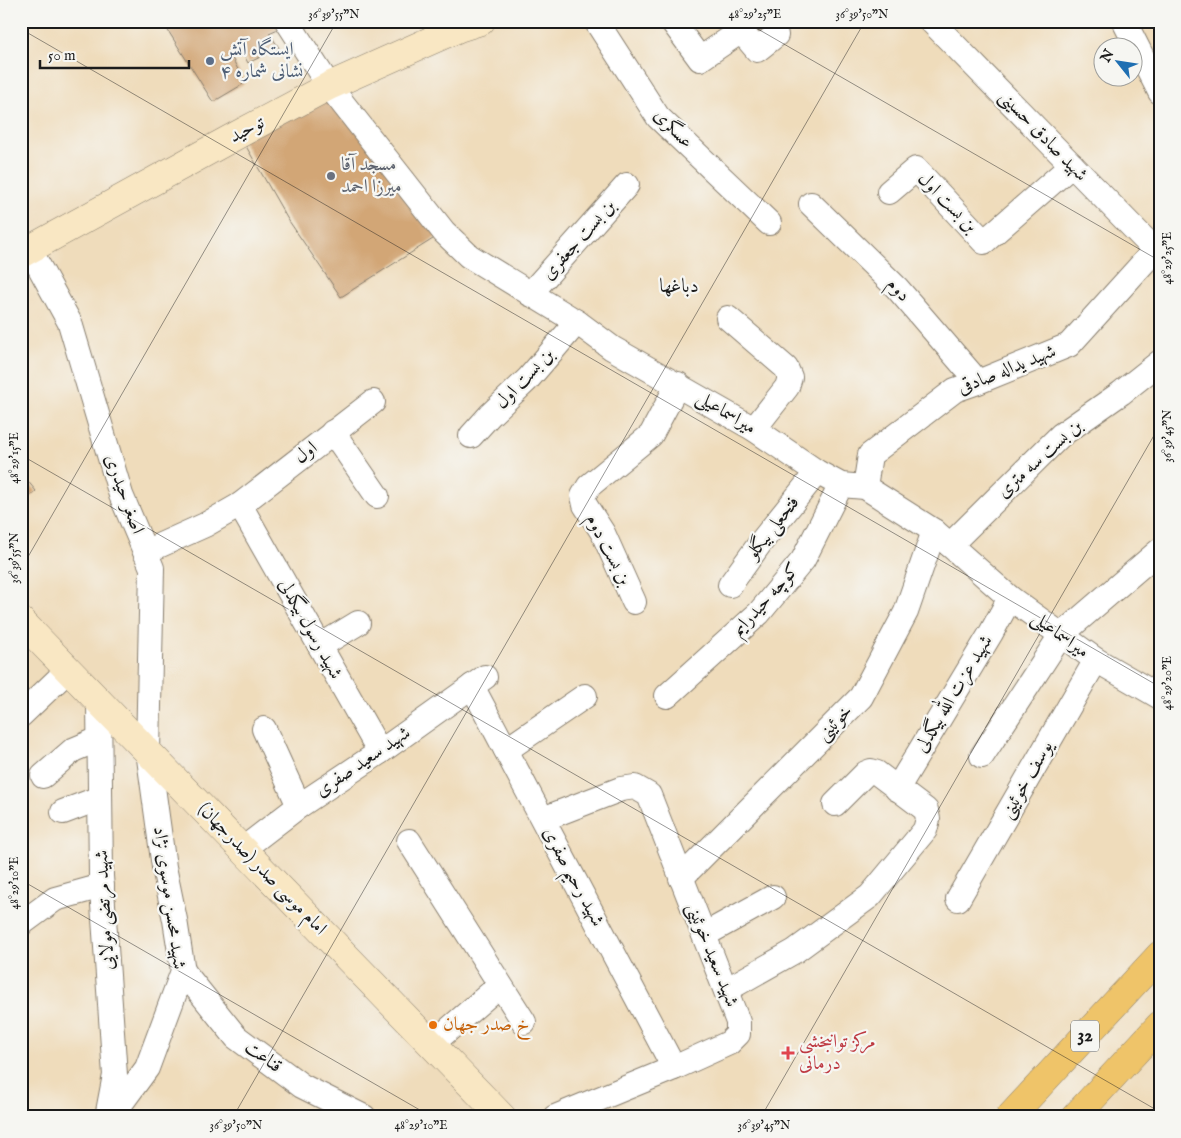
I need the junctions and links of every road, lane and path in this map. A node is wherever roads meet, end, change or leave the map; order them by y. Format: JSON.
{"nodes":[{"id":1,"x":287,"y":21,"type":"edge"},
{"id":2,"x":596,"y":21,"type":"edge"},
{"id":3,"x":672,"y":21,"type":"edge"},
{"id":4,"x":931,"y":21,"type":"edge"},
{"id":5,"x":1124,"y":21,"type":"edge"},
{"id":6,"x":465,"y":23,"type":"edge"},
{"id":7,"x":776,"y":35,"type":"dead end"},
{"id":8,"x":329,"y":86,"type":"junction"},
{"id":9,"x":1160,"y":92,"type":"edge"},
{"id":10,"x":1072,"y":165,"type":"junction"},
{"id":11,"x":627,"y":185,"type":"dead end"},
{"id":12,"x":889,"y":192,"type":"dead end"},
{"id":13,"x":811,"y":204,"type":"dead end"},
{"id":14,"x":769,"y":223,"type":"dead end"},
{"id":15,"x":1155,"y":250,"type":"joint"},
{"id":16,"x":26,"y":252,"type":"edge"},
{"id":17,"x":530,"y":294,"type":"junction"},
{"id":18,"x":728,"y":318,"type":"dead end"},
{"id":19,"x":577,"y":322,"type":"junction"},
{"id":20,"x":1160,"y":362,"type":"edge"},
{"id":21,"x":978,"y":382,"type":"junction"},
{"id":22,"x":678,"y":384,"type":"junction"},
{"id":23,"x":373,"y":402,"type":"dead end"},
{"id":24,"x":754,"y":429,"type":"junction"},
{"id":25,"x":333,"y":432,"type":"junction"},
{"id":26,"x":472,"y":436,"type":"dead end"},
{"id":27,"x":817,"y":472,"type":"junction"},
{"id":28,"x":841,"y":484,"type":"junction"},
{"id":29,"x":865,"y":487,"type":"junction"},
{"id":30,"x":377,"y":496,"type":"dead end"},
{"id":31,"x":240,"y":505,"type":"junction"},
{"id":32,"x":942,"y":538,"type":"junction"},
{"id":33,"x":1160,"y":550,"type":"edge"},
{"id":34,"x":146,"y":552,"type":"junction"},
{"id":35,"x":730,"y":584,"type":"dead end"},
{"id":36,"x":1010,"y":598,"type":"junction"},
{"id":37,"x":634,"y":602,"type":"dead end"},
{"id":38,"x":21,"y":621,"type":"edge"},
{"id":39,"x":358,"y":623,"type":"dead end"},
{"id":40,"x":1061,"y":635,"type":"junction"},
{"id":41,"x":320,"y":646,"type":"junction"},
{"id":42,"x":1096,"y":660,"type":"junction"},
{"id":43,"x":68,"y":670,"type":"junction"},
{"id":44,"x":479,"y":682,"type":"joint"},
{"id":45,"x":585,"y":696,"type":"dead end"},
{"id":46,"x":667,"y":696,"type":"dead end"},
{"id":47,"x":1160,"y":697,"type":"edge"},
{"id":48,"x":99,"y":701,"type":"junction"},
{"id":49,"x":21,"y":715,"type":"edge"},
{"id":50,"x":264,"y":729,"type":"dead end"},
{"id":51,"x":99,"y":738,"type":"junction"},
{"id":52,"x":506,"y":750,"type":"junction"},
{"id":53,"x":148,"y":751,"type":"junction"},
{"id":54,"x":380,"y":752,"type":"junction"},
{"id":55,"x":982,"y":756,"type":"dead end"},
{"id":56,"x":43,"y":776,"type":"dead end"},
{"id":57,"x":897,"y":789,"type":"junction"},
{"id":58,"x":100,"y":798,"type":"junction"},
{"id":59,"x":835,"y":804,"type":"dead end"},
{"id":60,"x":299,"y":806,"type":"junction"},
{"id":61,"x":63,"y":812,"type":"dead end"},
{"id":62,"x":543,"y":819,"type":"junction"},
{"id":63,"x":409,"y":841,"type":"dead end"},
{"id":64,"x":243,"y":849,"type":"junction"},
{"id":65,"x":681,"y":878,"type":"junction"},
{"id":66,"x":102,"y":886,"type":"junction"},
{"id":67,"x":773,"y":896,"type":"dead end"},
{"id":68,"x":958,"y":899,"type":"dead end"},
{"id":69,"x":21,"y":924,"type":"edge"},
{"id":70,"x":704,"y":935,"type":"junction"},
{"id":71,"x":1160,"y":955,"type":"edge"},
{"id":72,"x":183,"y":971,"type":"junction"},
{"id":73,"x":500,"y":985,"type":"junction"},
{"id":74,"x":726,"y":990,"type":"junction"},
{"id":75,"x":524,"y":1022,"type":"dead end"},
{"id":76,"x":1160,"y":1025,"type":"edge"},
{"id":77,"x":432,"y":1044,"type":"junction"},
{"id":78,"x":674,"y":1068,"type":"junction"},
{"id":79,"x":107,"y":1117,"type":"edge"},
{"id":80,"x":111,"y":1117,"type":"edge"},
{"id":81,"x":364,"y":1117,"type":"edge"},
{"id":82,"x":502,"y":1117,"type":"edge"},
{"id":83,"x":555,"y":1117,"type":"edge"},
{"id":84,"x":1010,"y":1117,"type":"edge"},
{"id":85,"x":1075,"y":1117,"type":"edge"}],
"edges":[{"from":1,"to":8,"type":"street","name":"میراسماعیلی"},
{"from":2,"to":14,"type":"street","name":"عسگری"},
{"from":3,"to":7,"type":"street"},
{"from":4,"to":10,"type":"street","name":"شهید صادق حسینی"},
{"from":5,"to":9,"type":"street"},
{"from":6,"to":8,"type":"main road","name":"توحید"},
{"from":8,"to":16,"type":"main road","name":"توحید"},
{"from":8,"to":17,"type":"street","name":"میراسماعیلی"},
{"from":10,"to":12,"type":"street","name":"بن بست اول"},
{"from":10,"to":15,"type":"street","name":"شهید صادق حسینی"},
{"from":11,"to":17,"type":"street","name":"بن بست جعفری"},
{"from":13,"to":21,"type":"street","name":"دوم"},
{"from":15,"to":21,"type":"street","name":"شهید یداله صادقی"},
{"from":16,"to":34,"type":"street","name":"اصغر حیدری"},
{"from":17,"to":19,"type":"street","name":"میراسماعیلی"},
{"from":18,"to":24,"type":"street"},
{"from":19,"to":22,"type":"street","name":"میراسماعیلی"},
{"from":19,"to":26,"type":"street","name":"بن بست اول"},
{"from":20,"to":32,"type":"street","name":"بن بست سه متری"},
{"from":21,"to":29,"type":"street","name":"شهید یداله صادقی"},
{"from":22,"to":24,"type":"street","name":"میراسماعیلی"},
{"from":22,"to":37,"type":"street","name":"بن بست دوم"},
{"from":23,"to":25,"type":"street","name":"اول"},
{"from":24,"to":27,"type":"street","name":"میراسماعیلی"},
{"from":25,"to":30,"type":"street"},
{"from":25,"to":31,"type":"street","name":"اول"},
{"from":27,"to":28,"type":"street","name":"میراسماعیلی"},
{"from":27,"to":35,"type":"street","name":"فتحعلی بیگلو"},
{"from":28,"to":29,"type":"street","name":"میراسماعیلی"},
{"from":28,"to":46,"type":"street","name":"کوچه حیدرایم"},
{"from":29,"to":32,"type":"street","name":"میراسماعیلی"},
{"from":31,"to":34,"type":"street","name":"اول"},
{"from":31,"to":41,"type":"street","name":"شهید رسول بیگدلی"},
{"from":32,"to":36,"type":"street","name":"میراسماعیلی"},
{"from":32,"to":65,"type":"street","name":"خوئینی"},
{"from":33,"to":40,"type":"street"},
{"from":34,"to":53,"type":"street","name":"اصغر حیدری"},
{"from":36,"to":40,"type":"street","name":"میراسماعیلی"},
{"from":36,"to":57,"type":"street","name":"شهید عزت الله بیگدلی"},
{"from":38,"to":43,"type":"main road","name":"(صدرجهان) امام موسی صدر"},
{"from":39,"to":41,"type":"street"},
{"from":40,"to":42,"type":"street","name":"میراسماعیلی"},
{"from":40,"to":55,"type":"street"},
{"from":41,"to":54,"type":"street","name":"شهید رسول بیگدلی"},
{"from":42,"to":47,"type":"street","name":"میراسماعیلی"},
{"from":42,"to":68,"type":"street","name":"یوسف خوئینی"},
{"from":43,"to":48,"type":"main road","name":"(صدرجهان) امام موسی صدر"},
{"from":43,"to":49,"type":"street"},
{"from":44,"to":52,"type":"street","name":"شهید رحیم صفری"},
{"from":44,"to":54,"type":"street","name":"شهید سعید صفری"},
{"from":45,"to":52,"type":"street"},
{"from":48,"to":51,"type":"street","name":"شهید مرتضی مولایی"},
{"from":48,"to":53,"type":"main road","name":"(صدرجهان) امام موسی صدر"},
{"from":50,"to":60,"type":"street"},
{"from":51,"to":56,"type":"street"},
{"from":51,"to":58,"type":"street","name":"شهید مرتضی مولایی"},
{"from":52,"to":62,"type":"street","name":"شهید رحیم صفری"},
{"from":53,"to":64,"type":"main road","name":"(صدرجهان) امام موسی صدر"},
{"from":53,"to":72,"type":"street","name":"شهید محسن موسوی نژاد"},
{"from":54,"to":60,"type":"street","name":"شهید سعید صفری"},
{"from":57,"to":59,"type":"street"},
{"from":57,"to":74,"type":"street"},
{"from":58,"to":61,"type":"street"},
{"from":58,"to":66,"type":"street","name":"شهید مرتضی مولایی"},
{"from":60,"to":64,"type":"street","name":"شهید سعید صفری"},
{"from":62,"to":65,"type":"street","name":"شهید سعید خوئینی"},
{"from":62,"to":78,"type":"street","name":"شهید رحیم صفری"},
{"from":63,"to":73,"type":"street"},
{"from":64,"to":77,"type":"main road","name":"(صدرجهان) امام موسی صدر"},
{"from":65,"to":70,"type":"street","name":"شهید سعید خوئینی"},
{"from":66,"to":69,"type":"street"},
{"from":66,"to":79,"type":"street","name":"شهید مرتضی مولایی"},
{"from":67,"to":70,"type":"street"},
{"from":70,"to":74,"type":"street","name":"شهید سعید خوئینی"},
{"from":71,"to":84,"type":"highway","number":"32"},
{"from":72,"to":80,"type":"street","name":"شهید محسن موسوی نژاد"},
{"from":72,"to":81,"type":"street","name":"قناعت"},
{"from":73,"to":75,"type":"street"},
{"from":73,"to":77,"type":"street"},
{"from":74,"to":78,"type":"street","name":"شهید سعید خوئینی"},
{"from":76,"to":85,"type":"highway","number":"32"},
{"from":77,"to":82,"type":"main road","name":"(صدرجهان) امام موسی صدر"},
{"from":78,"to":83,"type":"street","name":"شهید سعید خوئینی"}]}
